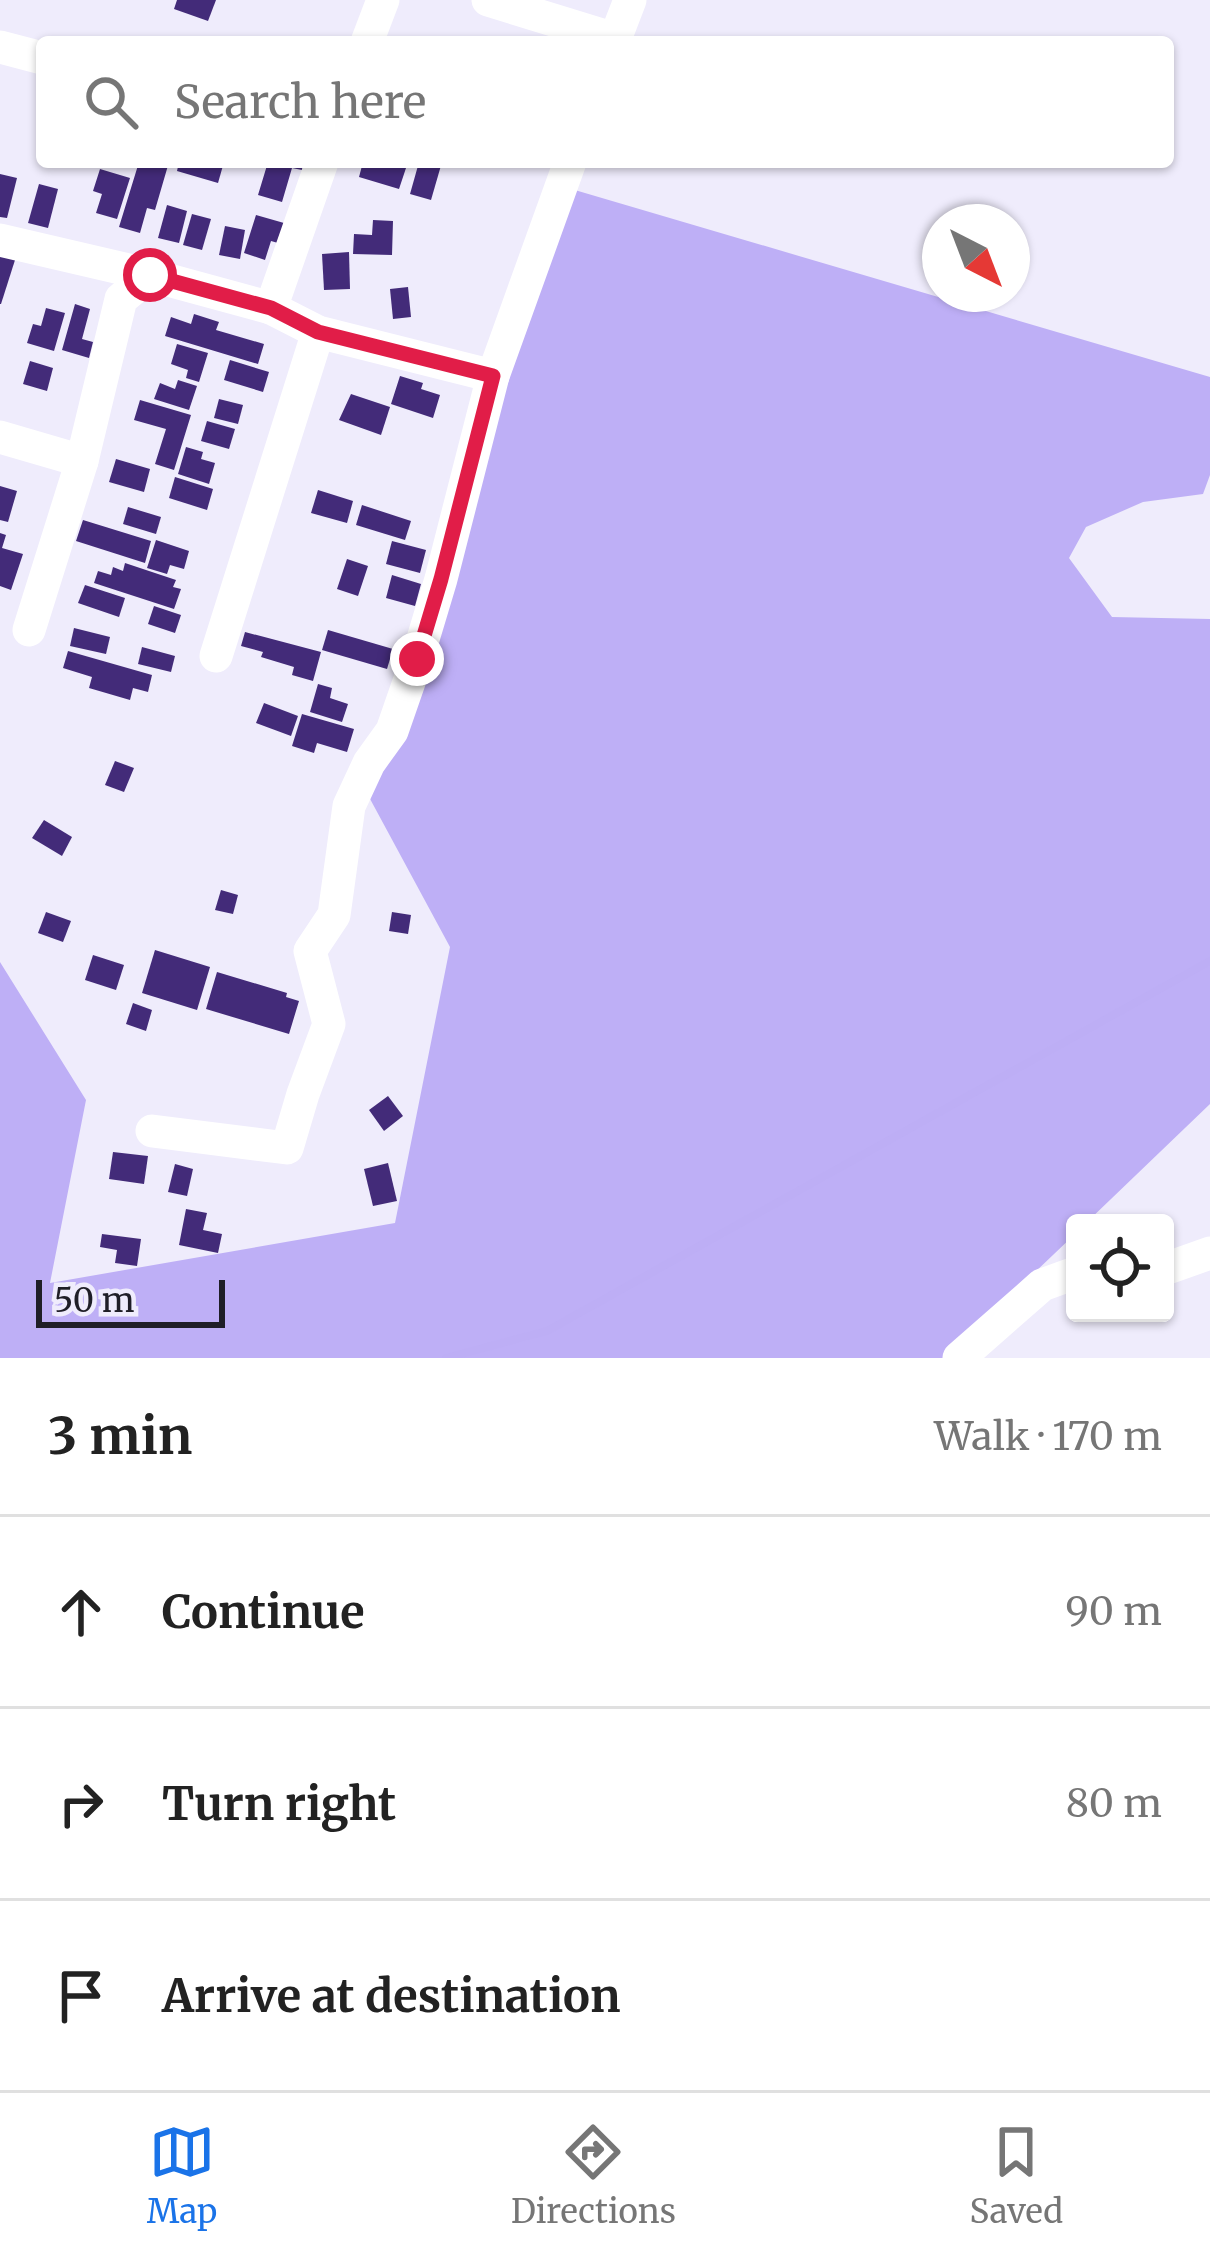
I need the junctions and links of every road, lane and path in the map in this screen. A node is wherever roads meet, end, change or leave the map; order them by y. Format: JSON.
{"nodes":[{"id":1,"x":382,"y":0,"type":"edge"},
{"id":2,"x":488,"y":0,"type":"edge"},
{"id":3,"x":630,"y":0,"type":"edge"},
{"id":4,"x":369,"y":36,"type":"edge"},
{"id":5,"x":600,"y":36,"type":"edge"},
{"id":6,"x":617,"y":36,"type":"edge"},
{"id":7,"x":0,"y":47,"type":"edge"},
{"id":8,"x":36,"y":56,"type":"edge"},
{"id":9,"x":320,"y":168,"type":"edge"},
{"id":10,"x":569,"y":168,"type":"edge"},
{"id":11,"x":0,"y":240,"type":"edge"},
{"id":12,"x":150,"y":275,"type":"junction"},
{"id":13,"x":271,"y":308,"type":"junction"},
{"id":14,"x":318,"y":332,"type":"junction"},
{"id":15,"x":493,"y":376,"type":"junction"},
{"id":16,"x":0,"y":436,"type":"edge"},
{"id":17,"x":82,"y":461,"type":"junction"},
{"id":18,"x":29,"y":630,"type":"dead end"},
{"id":19,"x":216,"y":656,"type":"dead end"},
{"id":20,"x":152,"y":1131,"type":"dead end"},
{"id":21,"x":1210,"y":1253,"type":"edge"},
{"id":22,"x":1174,"y":1266,"type":"edge"},
{"id":23,"x":1066,"y":1276,"type":"edge"},
{"id":24,"x":959,"y":1358,"type":"edge"}],
"edges":[{"from":1,"to":4,"type":"street"},
{"from":2,"to":5,"type":"street"},
{"from":3,"to":6,"type":"street"},
{"from":7,"to":8,"type":"street"},
{"from":9,"to":13,"type":"street"},
{"from":10,"to":15,"type":"street"},
{"from":11,"to":12,"type":"street"},
{"from":12,"to":13,"type":"street"},
{"from":12,"to":17,"type":"street"},
{"from":13,"to":14,"type":"street"},
{"from":14,"to":15,"type":"street"},
{"from":14,"to":19,"type":"street"},
{"from":15,"to":20,"type":"street"},
{"from":16,"to":17,"type":"street"},
{"from":17,"to":18,"type":"street"},
{"from":21,"to":22,"type":"street"},
{"from":23,"to":24,"type":"street"}]}
